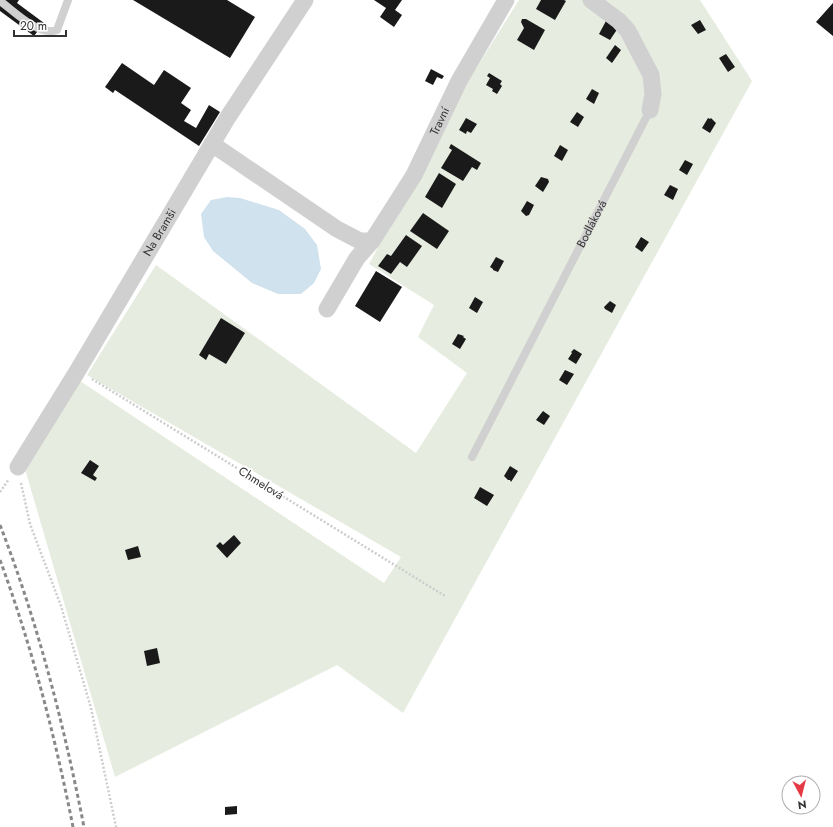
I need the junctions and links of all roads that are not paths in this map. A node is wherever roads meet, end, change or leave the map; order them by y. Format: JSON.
{"nodes":[{"id":1,"x":68,"y":0,"type":"edge"},
{"id":2,"x":305,"y":0,"type":"edge"},
{"id":3,"x":506,"y":0,"type":"edge"},
{"id":4,"x":591,"y":0,"type":"edge"},
{"id":5,"x":0,"y":1,"type":"edge"},
{"id":6,"x":650,"y":110,"type":"joint"},
{"id":7,"x":212,"y":144,"type":"junction"},
{"id":8,"x":372,"y":240,"type":"junction"},
{"id":9,"x":327,"y":309,"type":"dead end"},
{"id":10,"x":472,"y":457,"type":"dead end"},
{"id":11,"x":18,"y":467,"type":"road end"}],
"edges":[{"from":1,"to":5,"type":"lane"},
{"from":2,"to":7,"type":"street","name":"Na Bramši"},
{"from":3,"to":8,"type":"street","name":"Travní"},
{"from":4,"to":6,"type":"street","name":"Bodláková"},
{"from":6,"to":10,"type":"lane","name":"Bodláková"},
{"from":7,"to":8,"type":"street"},
{"from":7,"to":11,"type":"street","name":"Na Bramši"},
{"from":8,"to":9,"type":"street","name":"Travní"}]}
